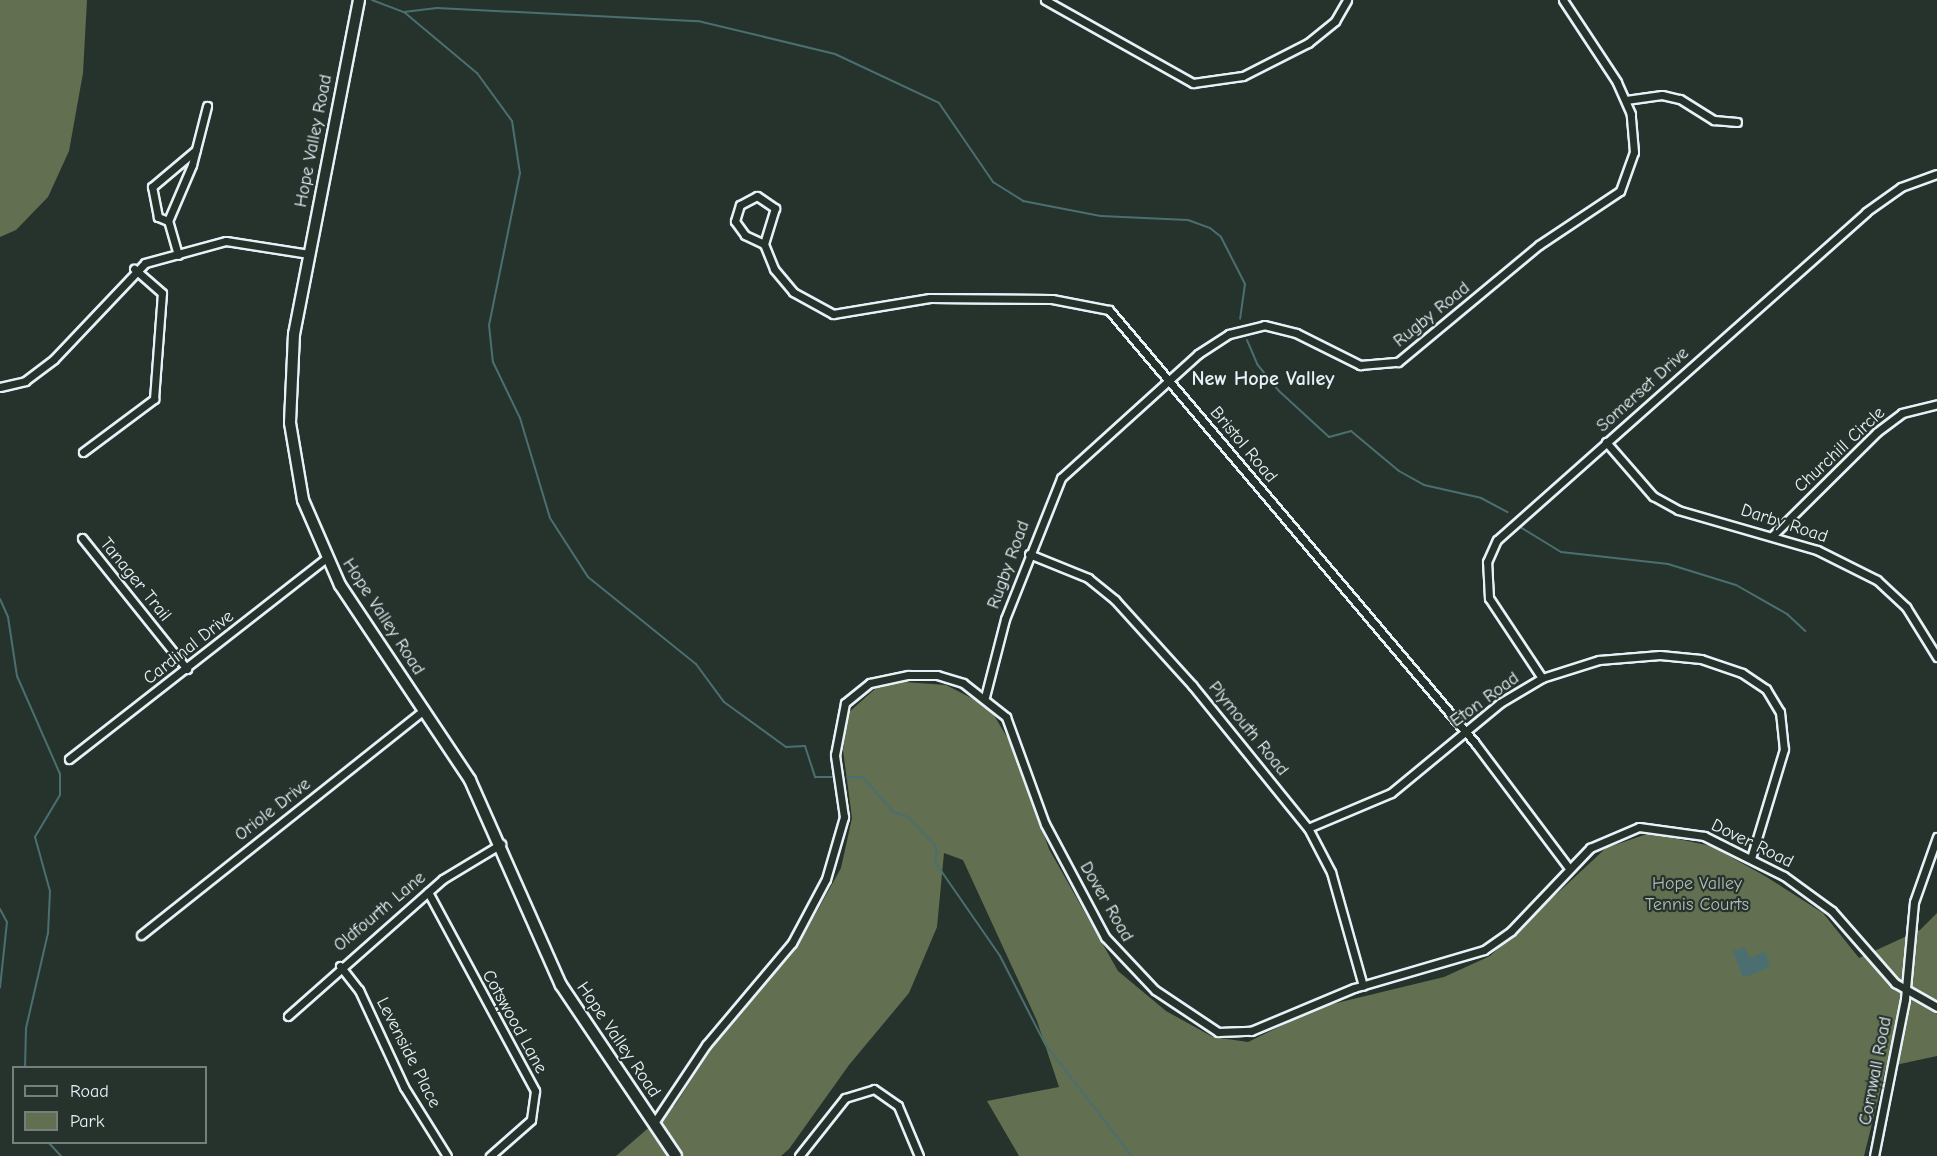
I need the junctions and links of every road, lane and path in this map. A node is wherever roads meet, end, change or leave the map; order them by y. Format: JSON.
{"nodes":[{"id":1,"x":1045,"y":0,"type":"edge"},
{"id":2,"x":1347,"y":0,"type":"edge"},
{"id":3,"x":1563,"y":0,"type":"edge"},
{"id":4,"x":358,"y":2,"type":"edge"},
{"id":5,"x":1626,"y":100,"type":"junction"},
{"id":6,"x":207,"y":106,"type":"dead end"},
{"id":7,"x":1737,"y":122,"type":"dead end"},
{"id":8,"x":196,"y":150,"type":"junction"},
{"id":9,"x":1937,"y":174,"type":"edge"},
{"id":10,"x":168,"y":221,"type":"junction"},
{"id":11,"x":764,"y":244,"type":"junction"},
{"id":12,"x":309,"y":254,"type":"junction"},
{"id":13,"x":178,"y":255,"type":"junction"},
{"id":14,"x":134,"y":269,"type":"junction"},
{"id":15,"x":1167,"y":378,"type":"junction"},
{"id":16,"x":0,"y":387,"type":"edge"},
{"id":17,"x":1937,"y":404,"type":"edge"},
{"id":18,"x":1606,"y":442,"type":"junction"},
{"id":19,"x":83,"y":452,"type":"dead end"},
{"id":20,"x":1773,"y":535,"type":"junction"},
{"id":21,"x":82,"y":538,"type":"dead end"},
{"id":22,"x":1029,"y":554,"type":"junction"},
{"id":23,"x":326,"y":558,"type":"junction"},
{"id":24,"x":1937,"y":657,"type":"edge"},
{"id":25,"x":187,"y":669,"type":"junction"},
{"id":26,"x":1542,"y":678,"type":"junction"},
{"id":27,"x":985,"y":696,"type":"junction"},
{"id":28,"x":424,"y":710,"type":"junction"},
{"id":29,"x":1466,"y":732,"type":"junction"},
{"id":30,"x":69,"y":759,"type":"dead end"},
{"id":31,"x":1308,"y":828,"type":"junction"},
{"id":32,"x":1937,"y":837,"type":"edge"},
{"id":33,"x":501,"y":844,"type":"junction"},
{"id":34,"x":1751,"y":858,"type":"junction"},
{"id":35,"x":1569,"y":868,"type":"junction"},
{"id":36,"x":428,"y":892,"type":"junction"},
{"id":37,"x":141,"y":934,"type":"dead end"},
{"id":38,"x":340,"y":966,"type":"junction"},
{"id":39,"x":1363,"y":986,"type":"junction"},
{"id":40,"x":1905,"y":990,"type":"junction"},
{"id":41,"x":1937,"y":1007,"type":"edge"},
{"id":42,"x":288,"y":1016,"type":"dead end"},
{"id":43,"x":654,"y":1123,"type":"junction"},
{"id":44,"x":447,"y":1156,"type":"edge"},
{"id":45,"x":490,"y":1156,"type":"edge"},
{"id":46,"x":676,"y":1156,"type":"edge"},
{"id":47,"x":799,"y":1156,"type":"edge"},
{"id":48,"x":919,"y":1156,"type":"edge"},
{"id":49,"x":1875,"y":1156,"type":"edge"}],
"edges":[{"from":1,"to":2,"type":"street"},
{"from":3,"to":5,"type":"street","name":"Rugby Road"},
{"from":4,"to":12,"type":"main road","name":"Hope Valley Road"},
{"from":5,"to":7,"type":"street"},
{"from":5,"to":15,"type":"street","name":"Rugby Road"},
{"from":6,"to":8,"type":"street"},
{"from":8,"to":10,"type":"street"},
{"from":8,"to":10,"type":"street"},
{"from":9,"to":18,"type":"street","name":"Somerset Drive"},
{"from":10,"to":13,"type":"street"},
{"from":11,"to":11,"type":"street","name":"Bristol Road"},
{"from":11,"to":15,"type":"street","name":"Bristol Road"},
{"from":12,"to":13,"type":"street"},
{"from":12,"to":23,"type":"main road","name":"Hope Valley Road"},
{"from":13,"to":14,"type":"street"},
{"from":14,"to":16,"type":"street"},
{"from":14,"to":19,"type":"street"},
{"from":15,"to":22,"type":"street","name":"Rugby Road"},
{"from":15,"to":29,"type":"street","name":"Bristol Road"},
{"from":17,"to":20,"type":"street","name":"Churchill Circle"},
{"from":18,"to":20,"type":"street","name":"Darby Road"},
{"from":18,"to":26,"type":"street","name":"Somerset Drive"},
{"from":20,"to":24,"type":"street","name":"Darby Road"},
{"from":21,"to":25,"type":"street","name":"Tanager Trail"},
{"from":22,"to":27,"type":"street","name":"Rugby Road"},
{"from":22,"to":31,"type":"street","name":"Plymouth Road"},
{"from":23,"to":25,"type":"street","name":"Cardinal Drive"},
{"from":23,"to":28,"type":"main road","name":"Hope Valley Road"},
{"from":25,"to":30,"type":"street","name":"Cardinal Drive"},
{"from":26,"to":29,"type":"street","name":"Eton Road"},
{"from":26,"to":34,"type":"street","name":"Eton Road"},
{"from":27,"to":39,"type":"street","name":"Dover Road"},
{"from":27,"to":43,"type":"street","name":"Dover Road"},
{"from":28,"to":33,"type":"main road","name":"Hope Valley Road"},
{"from":28,"to":37,"type":"street","name":"Oriole Drive"},
{"from":29,"to":31,"type":"street","name":"Eton Road"},
{"from":29,"to":35,"type":"street","name":"Bristol Road"},
{"from":31,"to":39,"type":"street","name":"Plymouth Road"},
{"from":32,"to":40,"type":"street","name":"Cornwall Road"},
{"from":33,"to":36,"type":"street","name":"Oldfourth Lane"},
{"from":33,"to":43,"type":"main road","name":"Hope Valley Road"},
{"from":34,"to":35,"type":"street","name":"Dover Road"},
{"from":34,"to":40,"type":"street","name":"Dover Road"},
{"from":35,"to":39,"type":"street","name":"Dover Road"},
{"from":36,"to":38,"type":"street","name":"Oldfourth Lane"},
{"from":36,"to":45,"type":"street","name":"Cotswood Lane"},
{"from":38,"to":42,"type":"street","name":"Oldfourth Lane"},
{"from":38,"to":44,"type":"street","name":"Levenside Place"},
{"from":40,"to":41,"type":"street","name":"Dover Road"},
{"from":40,"to":49,"type":"street","name":"Cornwall Road"},
{"from":43,"to":46,"type":"main road","name":"Hope Valley Road"},
{"from":47,"to":48,"type":"street"}]}
